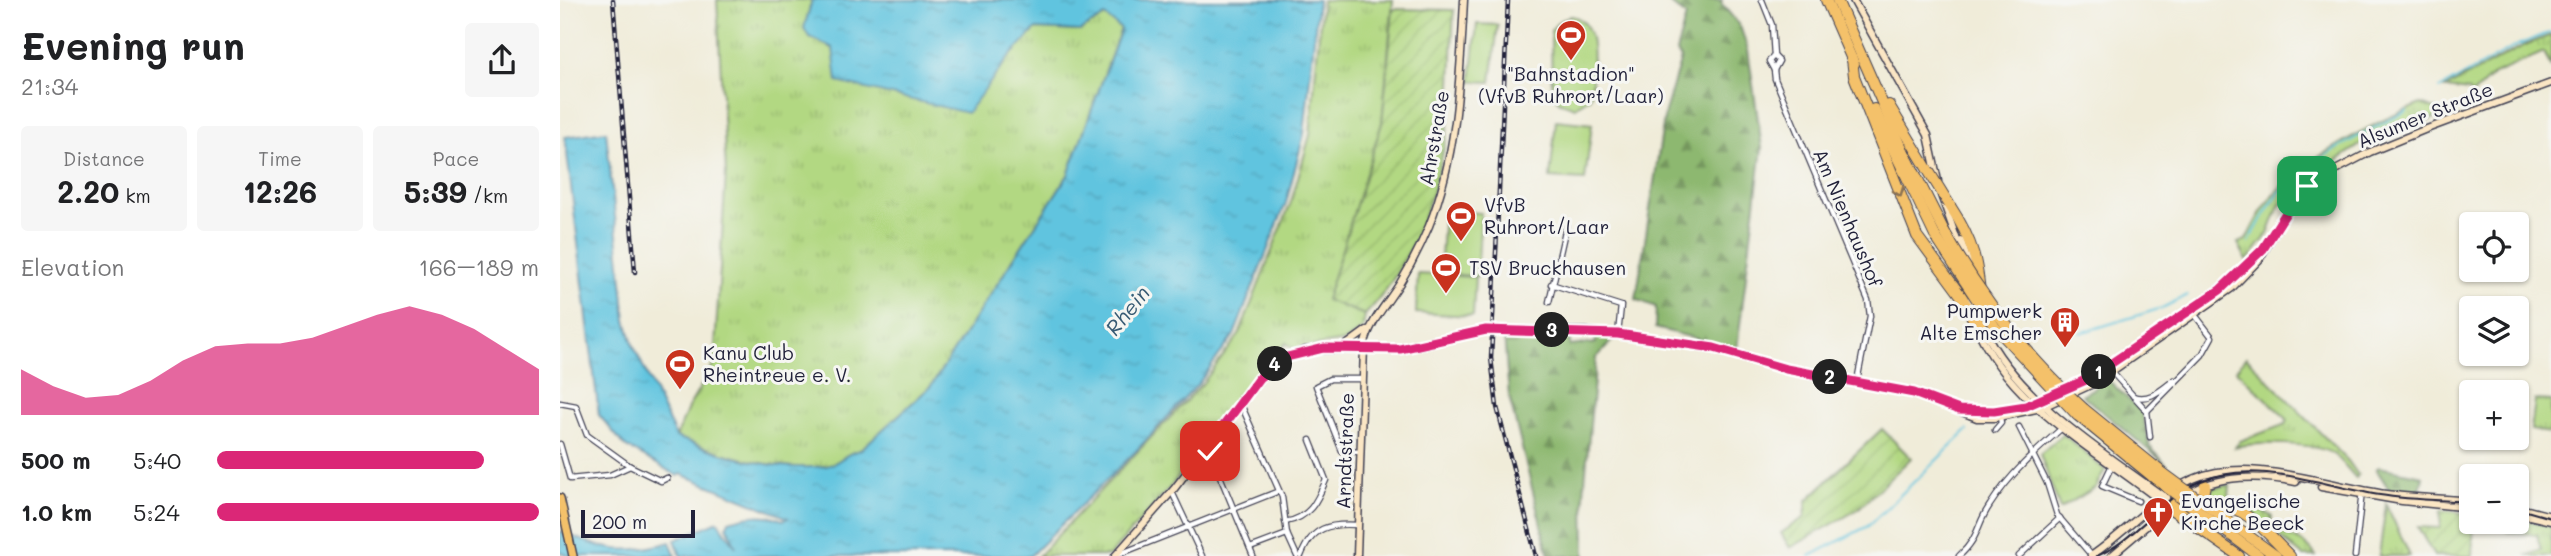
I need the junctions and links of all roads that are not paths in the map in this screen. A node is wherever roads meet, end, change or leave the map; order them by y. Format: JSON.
{"nodes":[{"id":1,"x":1464,"y":0,"type":"edge"},
{"id":2,"x":1762,"y":0,"type":"edge"},
{"id":3,"x":1826,"y":0,"type":"edge"},
{"id":4,"x":1837,"y":0,"type":"edge"},
{"id":5,"x":1853,"y":0,"type":"edge"},
{"id":6,"x":1852,"y":59,"type":"junction"},
{"id":7,"x":1865,"y":65,"type":"junction"},
{"id":8,"x":2551,"y":83,"type":"edge"},
{"id":9,"x":1567,"y":222,"type":"dead end"},
{"id":10,"x":1939,"y":233,"type":"junction"},
{"id":11,"x":2263,"y":249,"type":"junction"},
{"id":12,"x":1551,"y":284,"type":"junction"},
{"id":13,"x":1549,"y":302,"type":"dead end"},
{"id":14,"x":2195,"y":315,"type":"junction"},
{"id":15,"x":1371,"y":326,"type":"junction"},
{"id":16,"x":1980,"y":328,"type":"junction"},
{"id":17,"x":1618,"y":334,"type":"junction"},
{"id":18,"x":1364,"y":347,"type":"junction"},
{"id":19,"x":1341,"y":348,"type":"junction"},
{"id":20,"x":1992,"y":353,"type":"junction"},
{"id":21,"x":2109,"y":369,"type":"junction"},
{"id":22,"x":2186,"y":372,"type":"junction"},
{"id":23,"x":1363,"y":379,"type":"junction"},
{"id":24,"x":1857,"y":381,"type":"junction"},
{"id":25,"x":2019,"y":388,"type":"junction"},
{"id":26,"x":2132,"y":396,"type":"junction"},
{"id":27,"x":2060,"y":401,"type":"junction"},
{"id":28,"x":560,"y":403,"type":"edge"},
{"id":29,"x":1239,"y":405,"type":"junction"},
{"id":30,"x":2042,"y":405,"type":"junction"},
{"id":31,"x":2015,"y":408,"type":"junction"},
{"id":32,"x":1959,"y":410,"type":"junction"},
{"id":33,"x":2147,"y":411,"type":"junction"},
{"id":34,"x":2000,"y":417,"type":"junction"},
{"id":35,"x":2063,"y":424,"type":"junction"},
{"id":36,"x":2019,"y":427,"type":"dead end"},
{"id":37,"x":1995,"y":430,"type":"dead end"},
{"id":38,"x":2150,"y":437,"type":"dead end"},
{"id":39,"x":1310,"y":440,"type":"dead end"},
{"id":40,"x":560,"y":444,"type":"edge"},
{"id":41,"x":1208,"y":447,"type":"junction"},
{"id":42,"x":1361,"y":452,"type":"junction"},
{"id":43,"x":2032,"y":456,"type":"junction"},
{"id":44,"x":2112,"y":465,"type":"junction"},
{"id":45,"x":630,"y":466,"type":"junction"},
{"id":46,"x":667,"y":478,"type":"dead end"},
{"id":47,"x":2205,"y":485,"type":"junction"},
{"id":48,"x":1279,"y":491,"type":"junction"},
{"id":49,"x":2147,"y":491,"type":"junction"},
{"id":50,"x":1172,"y":492,"type":"junction"},
{"id":51,"x":2362,"y":493,"type":"junction"},
{"id":52,"x":2387,"y":497,"type":"junction"},
{"id":53,"x":560,"y":498,"type":"edge"},
{"id":54,"x":2459,"y":500,"type":"edge"},
{"id":55,"x":2138,"y":501,"type":"dead end"},
{"id":56,"x":2167,"y":502,"type":"junction"},
{"id":57,"x":2211,"y":505,"type":"junction"},
{"id":58,"x":2459,"y":506,"type":"edge"},
{"id":59,"x":1235,"y":510,"type":"junction"},
{"id":60,"x":2529,"y":511,"type":"edge"},
{"id":61,"x":2147,"y":513,"type":"junction"},
{"id":62,"x":2529,"y":515,"type":"edge"},
{"id":63,"x":2060,"y":518,"type":"junction"},
{"id":64,"x":2551,"y":518,"type":"edge"},
{"id":65,"x":560,"y":519,"type":"edge"},
{"id":66,"x":1285,"y":522,"type":"junction"},
{"id":67,"x":2224,"y":524,"type":"junction"},
{"id":68,"x":1358,"y":525,"type":"junction"},
{"id":69,"x":1189,"y":528,"type":"junction"},
{"id":70,"x":1287,"y":534,"type":"junction"},
{"id":71,"x":1250,"y":548,"type":"junction"},
{"id":72,"x":1116,"y":555,"type":"edge"},
{"id":73,"x":2113,"y":555,"type":"edge"},
{"id":74,"x":571,"y":556,"type":"edge"},
{"id":75,"x":1202,"y":556,"type":"edge"},
{"id":76,"x":1253,"y":556,"type":"edge"},
{"id":77,"x":1299,"y":556,"type":"edge"},
{"id":78,"x":1357,"y":556,"type":"edge"},
{"id":79,"x":1959,"y":556,"type":"edge"},
{"id":80,"x":2019,"y":556,"type":"edge"},
{"id":81,"x":2092,"y":556,"type":"edge"},
{"id":82,"x":2239,"y":556,"type":"edge"},
{"id":83,"x":2259,"y":556,"type":"edge"},
{"id":84,"x":2276,"y":556,"type":"edge"},
{"id":85,"x":2290,"y":556,"type":"edge"},
{"id":86,"x":2355,"y":556,"type":"edge"}],
"edges":[{"from":1,"to":15,"type":"street","name":"Ahrstraße"},
{"from":2,"to":24,"type":"street","name":"Am Nienhaushof"},
{"from":3,"to":6,"type":"highway"},
{"from":4,"to":7,"type":"highway"},
{"from":5,"to":16,"type":"street"},
{"from":6,"to":10,"type":"highway"},
{"from":6,"to":16,"type":"highway","one_way":true},
{"from":7,"to":10,"type":"highway"},
{"from":7,"to":16,"type":"highway","bridge":true},
{"from":8,"to":11,"type":"street","name":"Alsumer Straße"},
{"from":9,"to":12,"type":"street"},
{"from":10,"to":67,"type":"highway","bridge":true},
{"from":11,"to":14,"type":"street","name":"Alsumer Straße"},
{"from":11,"to":21,"type":"street","name":"Alsumer Straße"},
{"from":12,"to":13,"type":"street"},
{"from":12,"to":17,"type":"street"},
{"from":14,"to":21,"type":"street","name":"Alsumer Straße"},
{"from":14,"to":22,"type":"street"},
{"from":15,"to":18,"type":"street","name":"Ahrstraße"},
{"from":15,"to":19,"type":"street"},
{"from":16,"to":20,"type":"street"},
{"from":17,"to":18,"type":"street"},
{"from":17,"to":24,"type":"street"},
{"from":18,"to":19,"type":"street"},
{"from":18,"to":23,"type":"street","name":"Arndtstraße"},
{"from":19,"to":29,"type":"street"},
{"from":20,"to":25,"type":"street"},
{"from":20,"to":30,"type":"street"},
{"from":21,"to":26,"type":"street"},
{"from":21,"to":27,"type":"street","name":"Alsumer Straße"},
{"from":21,"to":30,"type":"street","name":"Alsumer Straße"},
{"from":22,"to":26,"type":"street"},
{"from":22,"to":33,"type":"street"},
{"from":23,"to":42,"type":"street","name":"Arndtstraße"},
{"from":23,"to":42,"type":"street"},
{"from":24,"to":32,"type":"street"},
{"from":25,"to":30,"type":"street"},
{"from":25,"to":31,"type":"street"},
{"from":26,"to":33,"type":"street"},
{"from":27,"to":30,"type":"street","name":"Alsumer Straße"},
{"from":27,"to":35,"type":"street"},
{"from":28,"to":45,"type":"street"},
{"from":29,"to":41,"type":"street"},
{"from":29,"to":48,"type":"street"},
{"from":30,"to":31,"type":"street"},
{"from":30,"to":34,"type":"street"},
{"from":30,"to":35,"type":"street"},
{"from":31,"to":32,"type":"street"},
{"from":32,"to":34,"type":"street"},
{"from":33,"to":38,"type":"street"},
{"from":34,"to":37,"type":"street"},
{"from":35,"to":43,"type":"street"},
{"from":35,"to":44,"type":"street"},
{"from":35,"to":56,"type":"street"},
{"from":36,"to":43,"type":"street"},
{"from":39,"to":66,"type":"street"},
{"from":40,"to":45,"type":"street"},
{"from":41,"to":50,"type":"street"},
{"from":41,"to":59,"type":"street"},
{"from":42,"to":68,"type":"street","name":"Arndtstraße"},
{"from":43,"to":63,"type":"street"},
{"from":43,"to":79,"type":"street"},
{"from":44,"to":49,"type":"street"},
{"from":44,"to":55,"type":"street"},
{"from":45,"to":46,"type":"street"},
{"from":47,"to":51,"type":"street"},
{"from":47,"to":56,"type":"street"},
{"from":47,"to":57,"type":"highway"},
{"from":48,"to":59,"type":"street"},
{"from":48,"to":66,"type":"street"},
{"from":49,"to":56,"type":"street"},
{"from":49,"to":61,"type":"street"},
{"from":50,"to":69,"type":"street"},
{"from":50,"to":72,"type":"street"},
{"from":51,"to":52,"type":"street"},
{"from":51,"to":56,"type":"street"},
{"from":51,"to":86,"type":"street"},
{"from":52,"to":54,"type":"street"},
{"from":52,"to":58,"type":"street"},
{"from":53,"to":74,"type":"main road"},
{"from":56,"to":57,"type":"highway"},
{"from":56,"to":61,"type":"street"},
{"from":56,"to":73,"type":"street"},
{"from":56,"to":82,"type":"highway"},
{"from":57,"to":85,"type":"highway"},
{"from":59,"to":69,"type":"street"},
{"from":59,"to":71,"type":"street"},
{"from":60,"to":64,"type":"street"},
{"from":61,"to":81,"type":"street"},
{"from":62,"to":64,"type":"street"},
{"from":63,"to":80,"type":"street"},
{"from":63,"to":81,"type":"street"},
{"from":65,"to":74,"type":"main road"},
{"from":66,"to":70,"type":"street"},
{"from":67,"to":83,"type":"highway"},
{"from":67,"to":84,"type":"highway"},
{"from":68,"to":77,"type":"street"},
{"from":68,"to":78,"type":"street","name":"Arndtstraße"},
{"from":69,"to":72,"type":"street"},
{"from":69,"to":75,"type":"street"},
{"from":70,"to":71,"type":"street"},
{"from":70,"to":77,"type":"street"},
{"from":71,"to":76,"type":"street"}]}
